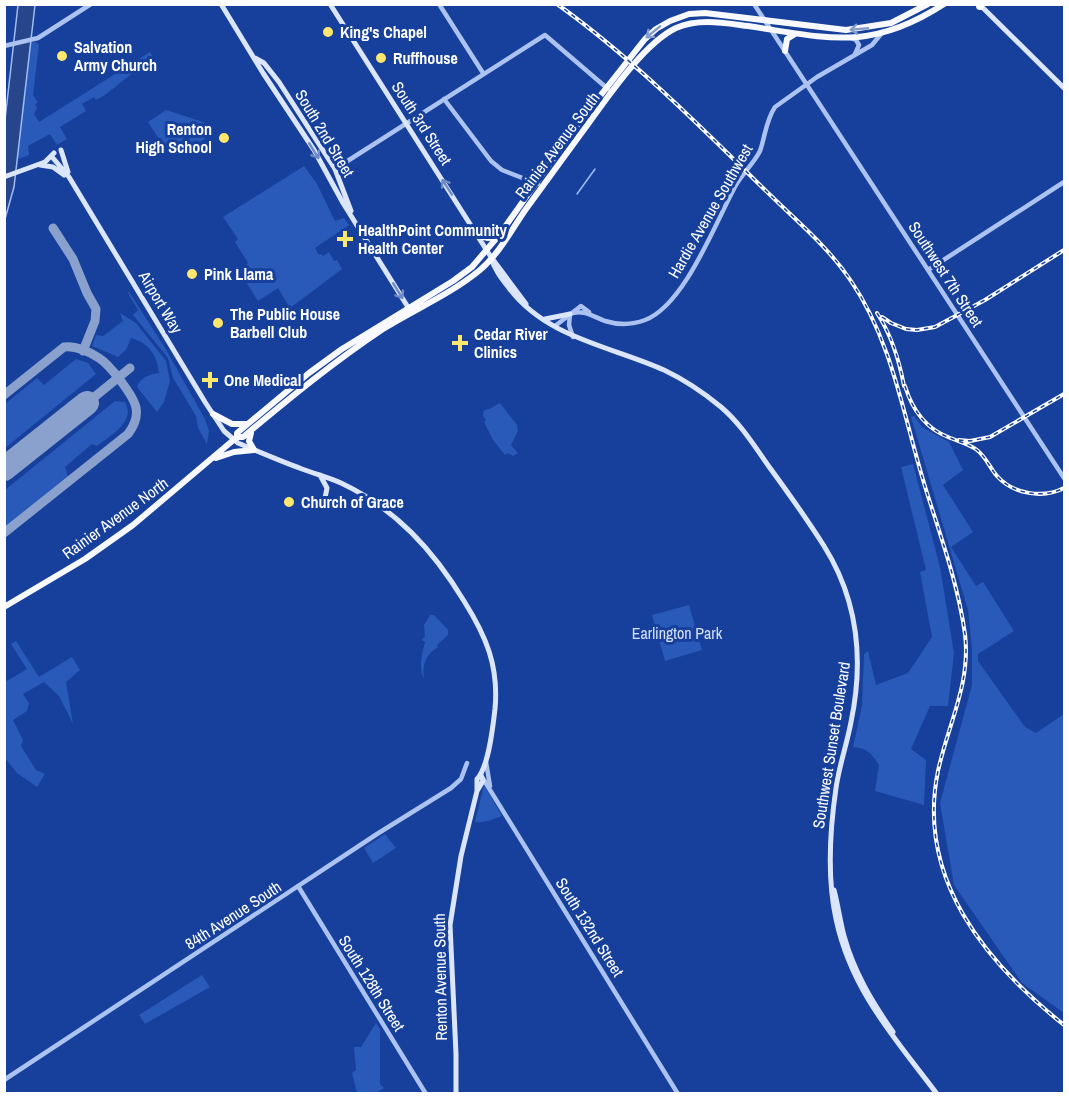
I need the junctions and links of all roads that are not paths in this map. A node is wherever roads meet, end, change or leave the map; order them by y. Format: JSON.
{"nodes":[{"id":1,"x":91,"y":4,"type":"edge"},
{"id":2,"x":221,"y":4,"type":"edge"},
{"id":3,"x":330,"y":4,"type":"edge"},
{"id":4,"x":439,"y":4,"type":"edge"},
{"id":5,"x":928,"y":4,"type":"edge"},
{"id":6,"x":944,"y":4,"type":"edge"},
{"id":7,"x":755,"y":5,"type":"edge"},
{"id":8,"x":979,"y":5,"type":"edge"},
{"id":9,"x":750,"y":19,"type":"junction"},
{"id":10,"x":765,"y":21,"type":"junction"},
{"id":11,"x":771,"y":29,"type":"junction"},
{"id":12,"x":795,"y":34,"type":"junction"},
{"id":13,"x":881,"y":34,"type":"junction"},
{"id":14,"x":851,"y":38,"type":"junction"},
{"id":15,"x":7,"y":45,"type":"edge"},
{"id":16,"x":785,"y":51,"type":"junction"},
{"id":17,"x":855,"y":54,"type":"junction"},
{"id":18,"x":254,"y":57,"type":"junction"},
{"id":19,"x":482,"y":70,"type":"junction"},
{"id":20,"x":808,"y":84,"type":"junction"},
{"id":21,"x":606,"y":88,"type":"junction"},
{"id":22,"x":1065,"y":88,"type":"edge"},
{"id":23,"x":612,"y":93,"type":"junction"},
{"id":24,"x":444,"y":99,"type":"junction"},
{"id":25,"x":406,"y":123,"type":"junction"},
{"id":26,"x":61,"y":150,"type":"dead end"},
{"id":27,"x":51,"y":157,"type":"junction"},
{"id":28,"x":36,"y":164,"type":"junction"},
{"id":29,"x":65,"y":167,"type":"junction"},
{"id":30,"x":335,"y":169,"type":"junction"},
{"id":31,"x":4,"y":177,"type":"edge"},
{"id":32,"x":69,"y":177,"type":"junction"},
{"id":33,"x":1065,"y":182,"type":"edge"},
{"id":34,"x":536,"y":183,"type":"junction"},
{"id":35,"x":543,"y":186,"type":"junction"},
{"id":36,"x":361,"y":231,"type":"junction"},
{"id":37,"x":500,"y":234,"type":"junction"},
{"id":38,"x":479,"y":236,"type":"junction"},
{"id":39,"x":487,"y":250,"type":"junction"},
{"id":40,"x":491,"y":257,"type":"junction"},
{"id":41,"x":928,"y":270,"type":"junction"},
{"id":42,"x":410,"y":310,"type":"junction"},
{"id":43,"x":570,"y":314,"type":"junction"},
{"id":44,"x":594,"y":316,"type":"junction"},
{"id":45,"x":543,"y":319,"type":"junction"},
{"id":46,"x":555,"y":326,"type":"junction"},
{"id":47,"x":573,"y":337,"type":"junction"},
{"id":48,"x":213,"y":414,"type":"junction"},
{"id":49,"x":247,"y":423,"type":"junction"},
{"id":50,"x":252,"y":430,"type":"junction"},
{"id":51,"x":236,"y":439,"type":"junction"},
{"id":52,"x":255,"y":450,"type":"junction"},
{"id":53,"x":210,"y":460,"type":"junction"},
{"id":54,"x":320,"y":475,"type":"junction"},
{"id":55,"x":1065,"y":478,"type":"edge"},
{"id":56,"x":326,"y":498,"type":"dead end"},
{"id":57,"x":4,"y":608,"type":"edge"},
{"id":58,"x":485,"y":759,"type":"junction"},
{"id":59,"x":467,"y":763,"type":"dead end"},
{"id":60,"x":480,"y":775,"type":"junction"},
{"id":61,"x":490,"y":789,"type":"junction"},
{"id":62,"x":298,"y":886,"type":"junction"},
{"id":63,"x":4,"y":1080,"type":"edge"},
{"id":64,"x":426,"y":1094,"type":"edge"},
{"id":65,"x":456,"y":1094,"type":"edge"},
{"id":66,"x":678,"y":1094,"type":"edge"},
{"id":67,"x":939,"y":1094,"type":"edge"}],
"edges":[{"from":1,"to":15,"type":"street"},
{"from":2,"to":18,"type":"main road","name":"South 2nd Street"},
{"from":3,"to":25,"type":"main road","name":"South 3rd Street"},
{"from":4,"to":19,"type":"street"},
{"from":5,"to":10,"type":"main road","name":"Rainier Avenue South","one_way":true},
{"from":6,"to":13,"type":"main road","name":"Rainier Avenue South"},
{"from":7,"to":9,"type":"street"},
{"from":7,"to":10,"type":"street","name":"Southwest 7th Street"},
{"from":8,"to":22,"type":"main road"},
{"from":9,"to":10,"type":"main road","name":"Rainier Avenue South"},
{"from":9,"to":21,"type":"main road","name":"Rainier Avenue South","one_way":true},
{"from":10,"to":11,"type":"street","name":"Southwest 7th Street"},
{"from":11,"to":12,"type":"main road","name":"Rainier Avenue South"},
{"from":11,"to":16,"type":"street","name":"Southwest 7th Street"},
{"from":11,"to":23,"type":"main road","name":"Rainier Avenue South"},
{"from":12,"to":14,"type":"main road","name":"Rainier Avenue South"},
{"from":12,"to":16,"type":"main road"},
{"from":13,"to":14,"type":"main road","name":"Rainier Avenue South"},
{"from":13,"to":17,"type":"street","name":"Hardie Avenue Southwest"},
{"from":14,"to":17,"type":"street"},
{"from":16,"to":20,"type":"street","name":"Southwest 7th Street"},
{"from":17,"to":20,"type":"street","name":"Hardie Avenue Southwest"},
{"from":18,"to":30,"type":"main road","name":"South 2nd Street"},
{"from":18,"to":36,"type":"main road","name":"South 2nd Street","one_way":true},
{"from":19,"to":21,"type":"street"},
{"from":19,"to":24,"type":"street"},
{"from":20,"to":41,"type":"street","name":"Southwest 7th Street"},
{"from":20,"to":44,"type":"street","name":"Hardie Avenue Southwest"},
{"from":21,"to":23,"type":"street"},
{"from":21,"to":34,"type":"main road","name":"Rainier Avenue South"},
{"from":23,"to":35,"type":"main road","name":"Rainier Avenue South"},
{"from":24,"to":25,"type":"street"},
{"from":24,"to":34,"type":"street"},
{"from":25,"to":30,"type":"street"},
{"from":38,"to":25,"type":"main road","name":"South 3rd Street","one_way":true},
{"from":26,"to":29,"type":"main road"},
{"from":27,"to":28,"type":"main road"},
{"from":27,"to":29,"type":"main road"},
{"from":27,"to":32,"type":"main road"},
{"from":28,"to":31,"type":"main road"},
{"from":28,"to":32,"type":"main road"},
{"from":29,"to":32,"type":"main road"},
{"from":30,"to":36,"type":"main road","name":"South 2nd Street"},
{"from":32,"to":48,"type":"main road","name":"Airport Way"},
{"from":33,"to":41,"type":"street"},
{"from":34,"to":35,"type":"street"},
{"from":34,"to":37,"type":"main road","name":"Rainier Avenue South"},
{"from":35,"to":40,"type":"main road","name":"Rainier Avenue South"},
{"from":36,"to":42,"type":"main road","name":"South 2nd Street","one_way":true},
{"from":37,"to":38,"type":"main road"},
{"from":37,"to":39,"type":"main road","name":"Rainier Avenue South"},
{"from":38,"to":39,"type":"main road","name":"South 3rd Street"},
{"from":39,"to":40,"type":"main road","name":"South 3rd Street"},
{"from":39,"to":42,"type":"main road","name":"Rainier Avenue South"},
{"from":40,"to":42,"type":"main road","name":"Rainier Avenue South"},
{"from":40,"to":45,"type":"main road","name":"Southwest Sunset Boulevard"},
{"from":41,"to":55,"type":"street","name":"Southwest 7th Street"},
{"from":42,"to":49,"type":"main road","name":"Rainier Avenue South"},
{"from":42,"to":50,"type":"main road","name":"Rainier Avenue South"},
{"from":43,"to":44,"type":"street","name":"Hardie Avenue Southwest"},
{"from":43,"to":44,"type":"street","name":"Hardie Avenue Southwest"},
{"from":43,"to":45,"type":"main road"},
{"from":43,"to":46,"type":"street","name":"Hardie Avenue Southwest"},
{"from":43,"to":47,"type":"street"},
{"from":45,"to":46,"type":"main road","name":"Southwest Sunset Boulevard"},
{"from":46,"to":47,"type":"main road","name":"Southwest Sunset Boulevard"},
{"from":47,"to":67,"type":"main road","name":"Southwest Sunset Boulevard"},
{"from":48,"to":49,"type":"main road"},
{"from":48,"to":51,"type":"main road","name":"Airport Way"},
{"from":49,"to":51,"type":"main road","name":"Rainier Avenue South"},
{"from":50,"to":51,"type":"main road","name":"Rainier Avenue South"},
{"from":50,"to":52,"type":"main road"},
{"from":51,"to":52,"type":"main road","name":"Renton Avenue South"},
{"from":51,"to":53,"type":"main road","name":"Rainier Avenue North"},
{"from":52,"to":53,"type":"main road"},
{"from":52,"to":54,"type":"main road","name":"Renton Avenue South"},
{"from":53,"to":57,"type":"main road","name":"Rainier Avenue North"},
{"from":54,"to":56,"type":"main road"},
{"from":54,"to":58,"type":"main road","name":"Renton Avenue South"},
{"from":58,"to":60,"type":"main road","name":"Renton Avenue South"},
{"from":58,"to":61,"type":"street"},
{"from":59,"to":62,"type":"street","name":"84th Avenue South"},
{"from":60,"to":61,"type":"street","name":"South 132nd Street"},
{"from":60,"to":65,"type":"main road","name":"Renton Avenue South"},
{"from":61,"to":66,"type":"street","name":"South 132nd Street"},
{"from":62,"to":63,"type":"street","name":"84th Avenue South"},
{"from":62,"to":64,"type":"street","name":"South 128th Street"}]}
